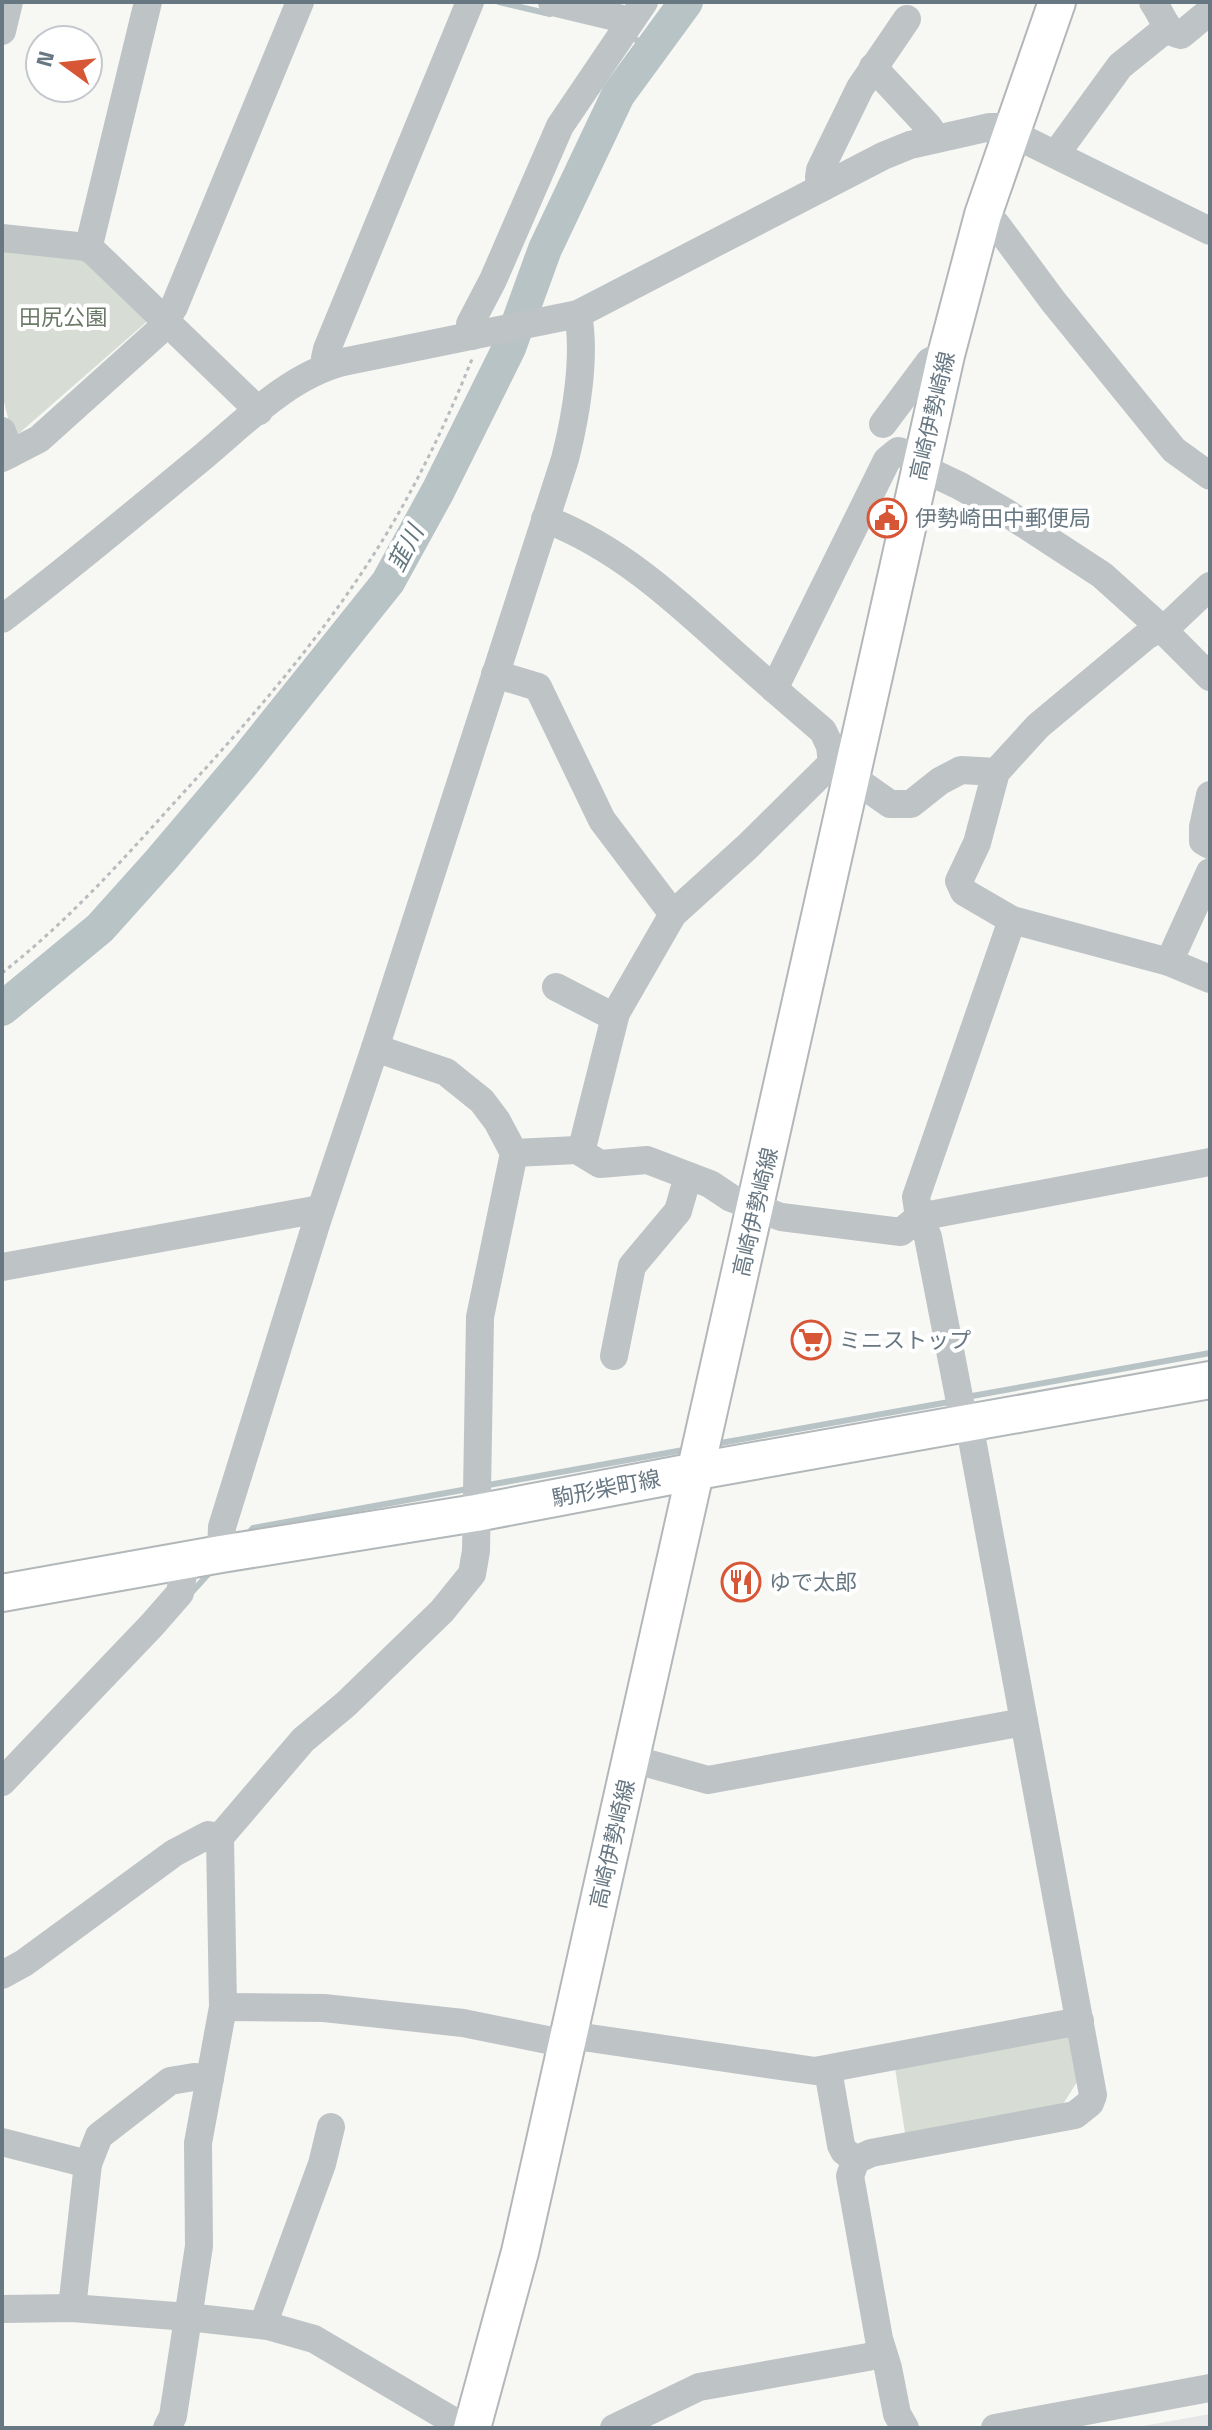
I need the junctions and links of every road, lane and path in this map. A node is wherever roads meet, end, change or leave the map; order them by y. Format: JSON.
{"nodes":[{"id":1,"x":9,"y":2,"type":"edge"},
{"id":2,"x":148,"y":2,"type":"edge"},
{"id":3,"x":300,"y":2,"type":"edge"},
{"id":4,"x":470,"y":2,"type":"edge"},
{"id":5,"x":552,"y":2,"type":"edge"},
{"id":6,"x":1057,"y":2,"type":"edge"},
{"id":7,"x":1153,"y":2,"type":"edge"},
{"id":8,"x":1210,"y":11,"type":"edge"},
{"id":9,"x":636,"y":12,"type":"edge"},
{"id":10,"x":907,"y":19,"type":"dead end"},
{"id":11,"x":1167,"y":28,"type":"junction"},
{"id":12,"x":2,"y":31,"type":"edge"},
{"id":13,"x":873,"y":67,"type":"junction"},
{"id":14,"x":1011,"y":133,"type":"junction"},
{"id":15,"x":936,"y":138,"type":"junction"},
{"id":16,"x":1056,"y":154,"type":"junction"},
{"id":17,"x":823,"y":187,"type":"junction"},
{"id":18,"x":983,"y":215,"type":"junction"},
{"id":19,"x":1210,"y":231,"type":"edge"},
{"id":20,"x":2,"y":238,"type":"edge"},
{"id":21,"x":86,"y":247,"type":"junction"},
{"id":22,"x":578,"y":314,"type":"junction"},
{"id":23,"x":166,"y":322,"type":"junction"},
{"id":24,"x":479,"y":334,"type":"junction"},
{"id":25,"x":946,"y":355,"type":"junction"},
{"id":26,"x":327,"y":366,"type":"junction"},
{"id":27,"x":259,"y":411,"type":"junction"},
{"id":28,"x":883,"y":424,"type":"dead end"},
{"id":29,"x":5,"y":448,"type":"edge"},
{"id":30,"x":920,"y":467,"type":"junction"},
{"id":31,"x":1210,"y":476,"type":"edge"},
{"id":32,"x":545,"y":519,"type":"junction"},
{"id":33,"x":1210,"y":586,"type":"edge"},
{"id":34,"x":2,"y":619,"type":"edge"},
{"id":35,"x":1162,"y":629,"type":"junction"},
{"id":36,"x":495,"y":674,"type":"junction"},
{"id":37,"x":1210,"y":677,"type":"edge"},
{"id":38,"x":774,"y":689,"type":"junction"},
{"id":39,"x":842,"y":771,"type":"junction"},
{"id":40,"x":996,"y":772,"type":"junction"},
{"id":41,"x":1210,"y":795,"type":"edge"},
{"id":42,"x":1210,"y":845,"type":"edge"},
{"id":43,"x":1210,"y":872,"type":"edge"},
{"id":44,"x":673,"y":914,"type":"junction"},
{"id":45,"x":1012,"y":920,"type":"junction"},
{"id":46,"x":1169,"y":962,"type":"junction"},
{"id":47,"x":2,"y":973,"type":"edge"},
{"id":48,"x":1210,"y":979,"type":"edge"},
{"id":49,"x":556,"y":987,"type":"dead end"},
{"id":50,"x":614,"y":1017,"type":"junction"},
{"id":51,"x":375,"y":1048,"type":"junction"},
{"id":52,"x":581,"y":1152,"type":"junction"},
{"id":53,"x":514,"y":1153,"type":"junction"},
{"id":54,"x":1210,"y":1162,"type":"edge"},
{"id":55,"x":688,"y":1176,"type":"junction"},
{"id":56,"x":756,"y":1208,"type":"junction"},
{"id":57,"x":320,"y":1209,"type":"junction"},
{"id":58,"x":919,"y":1217,"type":"junction"},
{"id":59,"x":2,"y":1267,"type":"edge"},
{"id":60,"x":614,"y":1356,"type":"dead end"},
{"id":61,"x":1210,"y":1380,"type":"edge"},
{"id":62,"x":969,"y":1423,"type":"junction"},
{"id":63,"x":697,"y":1471,"type":"junction"},
{"id":64,"x":476,"y":1513,"type":"junction"},
{"id":65,"x":221,"y":1554,"type":"junction"},
{"id":66,"x":185,"y":1562,"type":"junction"},
{"id":67,"x":2,"y":1593,"type":"edge"},
{"id":68,"x":1024,"y":1722,"type":"junction"},
{"id":69,"x":632,"y":1759,"type":"junction"},
{"id":70,"x":2,"y":1782,"type":"edge"},
{"id":71,"x":220,"y":1837,"type":"junction"},
{"id":72,"x":2,"y":1975,"type":"edge"},
{"id":73,"x":223,"y":2007,"type":"junction"},
{"id":74,"x":1080,"y":2021,"type":"junction"},
{"id":75,"x":568,"y":2039,"type":"junction"},
{"id":76,"x":828,"y":2070,"type":"junction"},
{"id":77,"x":210,"y":2078,"type":"junction"},
{"id":78,"x":331,"y":2127,"type":"dead end"},
{"id":79,"x":2,"y":2142,"type":"edge"},
{"id":80,"x":856,"y":2160,"type":"junction"},
{"id":81,"x":88,"y":2164,"type":"junction"},
{"id":82,"x":72,"y":2308,"type":"junction"},
{"id":83,"x":2,"y":2309,"type":"edge"},
{"id":84,"x":188,"y":2317,"type":"junction"},
{"id":85,"x":263,"y":2325,"type":"junction"},
{"id":86,"x":882,"y":2352,"type":"junction"},
{"id":87,"x":1210,"y":2388,"type":"edge"},
{"id":88,"x":167,"y":2428,"type":"edge"},
{"id":89,"x":465,"y":2428,"type":"edge"},
{"id":90,"x":472,"y":2428,"type":"edge"},
{"id":91,"x":614,"y":2428,"type":"edge"},
{"id":92,"x":905,"y":2428,"type":"edge"},
{"id":93,"x":995,"y":2428,"type":"edge"}],
"edges":[{"from":1,"to":12,"type":"street"},
{"from":2,"to":21,"type":"street"},
{"from":3,"to":23,"type":"street"},
{"from":4,"to":26,"type":"street"},
{"from":5,"to":9,"type":"street"},
{"from":6,"to":14,"type":"main road","name":"高崎伊勢崎線"},
{"from":7,"to":11,"type":"street"},
{"from":8,"to":11,"type":"street"},
{"from":9,"to":24,"type":"street"},
{"from":10,"to":13,"type":"street"},
{"from":11,"to":16,"type":"street"},
{"from":13,"to":15,"type":"street"},
{"from":13,"to":17,"type":"street"},
{"from":14,"to":15,"type":"street"},
{"from":14,"to":16,"type":"street"},
{"from":14,"to":18,"type":"main road","name":"高崎伊勢崎線"},
{"from":15,"to":17,"type":"street"},
{"from":16,"to":19,"type":"street"},
{"from":17,"to":22,"type":"street"},
{"from":18,"to":25,"type":"main road","name":"高崎伊勢崎線"},
{"from":18,"to":31,"type":"street"},
{"from":20,"to":21,"type":"street"},
{"from":21,"to":23,"type":"street"},
{"from":22,"to":24,"type":"street"},
{"from":22,"to":32,"type":"street"},
{"from":23,"to":27,"type":"street"},
{"from":23,"to":29,"type":"street"},
{"from":24,"to":26,"type":"street"},
{"from":24,"to":47,"type":"path"},
{"from":25,"to":28,"type":"street"},
{"from":25,"to":30,"type":"main road","name":"高崎伊勢崎線"},
{"from":26,"to":27,"type":"street"},
{"from":27,"to":34,"type":"street"},
{"from":30,"to":35,"type":"street"},
{"from":30,"to":38,"type":"street"},
{"from":30,"to":39,"type":"main road","name":"高崎伊勢崎線"},
{"from":32,"to":36,"type":"street"},
{"from":32,"to":38,"type":"street"},
{"from":33,"to":35,"type":"street"},
{"from":35,"to":37,"type":"street"},
{"from":35,"to":40,"type":"street"},
{"from":36,"to":44,"type":"street"},
{"from":36,"to":51,"type":"street"},
{"from":38,"to":39,"type":"street"},
{"from":39,"to":40,"type":"street"},
{"from":39,"to":44,"type":"street"},
{"from":39,"to":56,"type":"main road","name":"高崎伊勢崎線"},
{"from":40,"to":45,"type":"street"},
{"from":41,"to":42,"type":"street"},
{"from":43,"to":46,"type":"street"},
{"from":44,"to":50,"type":"street"},
{"from":45,"to":46,"type":"street"},
{"from":45,"to":58,"type":"street"},
{"from":46,"to":48,"type":"street"},
{"from":49,"to":50,"type":"street"},
{"from":50,"to":52,"type":"street"},
{"from":51,"to":53,"type":"street"},
{"from":51,"to":57,"type":"street"},
{"from":52,"to":53,"type":"street"},
{"from":52,"to":55,"type":"street"},
{"from":53,"to":64,"type":"street"},
{"from":54,"to":58,"type":"street"},
{"from":55,"to":56,"type":"street"},
{"from":55,"to":60,"type":"street"},
{"from":56,"to":58,"type":"street"},
{"from":56,"to":63,"type":"main road","name":"高崎伊勢崎線"},
{"from":57,"to":59,"type":"street"},
{"from":57,"to":65,"type":"street"},
{"from":58,"to":62,"type":"street"},
{"from":61,"to":62,"type":"main road","name":"駒形柴町線"},
{"from":62,"to":63,"type":"main road","name":"駒形柴町線"},
{"from":62,"to":68,"type":"street"},
{"from":63,"to":64,"type":"main road","name":"駒形柴町線"},
{"from":63,"to":69,"type":"main road","name":"高崎伊勢崎線"},
{"from":64,"to":65,"type":"main road","name":"駒形柴町線"},
{"from":64,"to":71,"type":"street"},
{"from":65,"to":66,"type":"main road","name":"駒形柴町線"},
{"from":66,"to":67,"type":"main road","name":"駒形柴町線"},
{"from":66,"to":70,"type":"street"},
{"from":68,"to":69,"type":"street"},
{"from":68,"to":74,"type":"street"},
{"from":69,"to":75,"type":"main road","name":"高崎伊勢崎線"},
{"from":71,"to":72,"type":"street"},
{"from":71,"to":73,"type":"street"},
{"from":73,"to":75,"type":"street"},
{"from":73,"to":77,"type":"street"},
{"from":74,"to":76,"type":"street"},
{"from":74,"to":80,"type":"street"},
{"from":75,"to":76,"type":"street"},
{"from":75,"to":90,"type":"main road","name":"高崎伊勢崎線"},
{"from":76,"to":80,"type":"street"},
{"from":77,"to":81,"type":"street"},
{"from":77,"to":84,"type":"street"},
{"from":78,"to":85,"type":"street"},
{"from":79,"to":81,"type":"street"},
{"from":80,"to":86,"type":"street"},
{"from":81,"to":82,"type":"street"},
{"from":82,"to":83,"type":"street"},
{"from":82,"to":84,"type":"street"},
{"from":84,"to":85,"type":"street"},
{"from":84,"to":88,"type":"street"},
{"from":85,"to":89,"type":"street"},
{"from":86,"to":91,"type":"street"},
{"from":86,"to":92,"type":"street"},
{"from":87,"to":93,"type":"street"}]}
